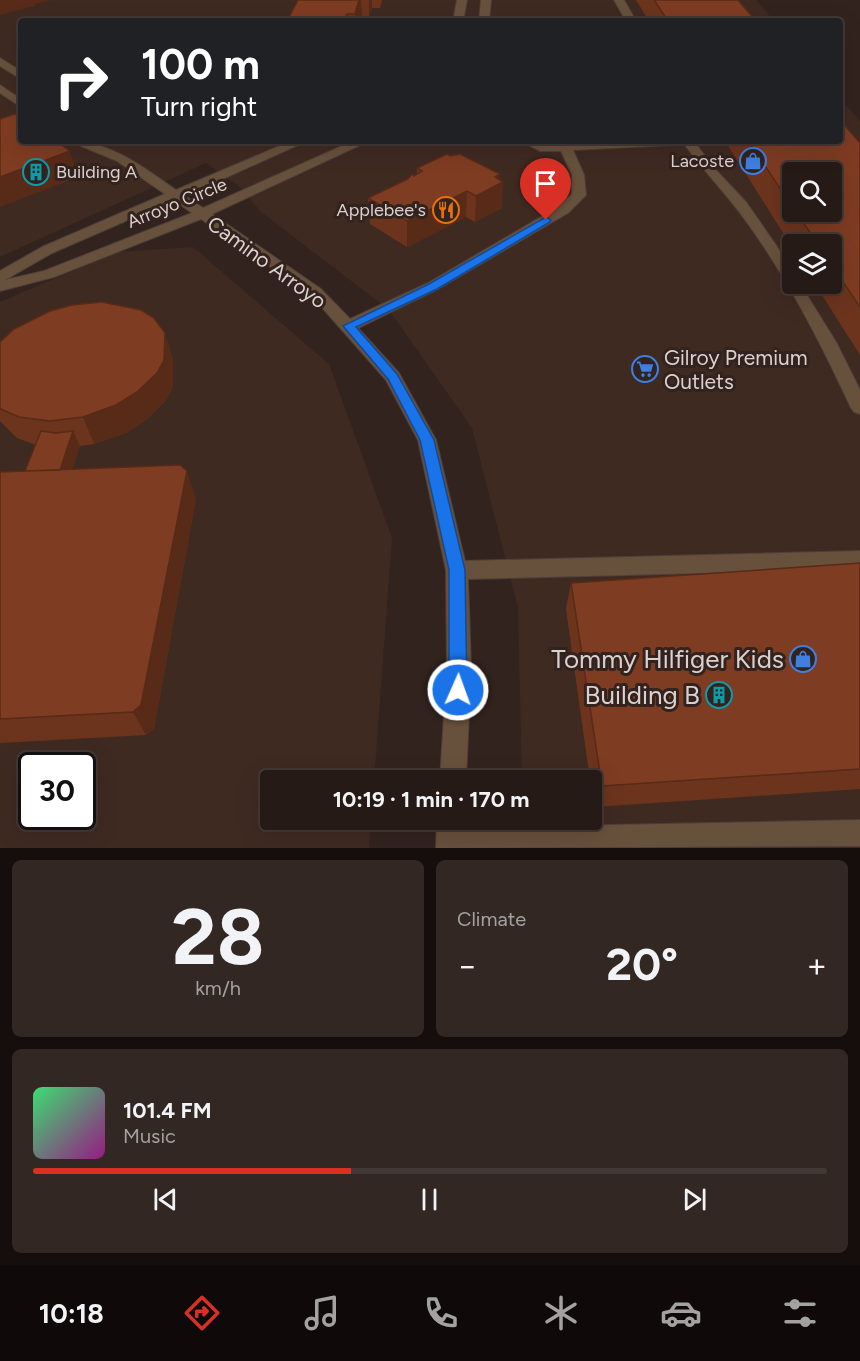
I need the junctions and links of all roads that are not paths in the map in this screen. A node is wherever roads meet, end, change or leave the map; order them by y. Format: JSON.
{"nodes":[{"id":1,"x":462,"y":0,"type":"edge"},
{"id":2,"x":486,"y":0,"type":"edge"},
{"id":3,"x":619,"y":0,"type":"edge"},
{"id":4,"x":459,"y":18,"type":"edge"},
{"id":5,"x":484,"y":18,"type":"edge"},
{"id":6,"x":629,"y":18,"type":"edge"},
{"id":7,"x":0,"y":61,"type":"edge"},
{"id":8,"x":18,"y":74,"type":"edge"},
{"id":9,"x":0,"y":88,"type":"edge"},
{"id":10,"x":18,"y":102,"type":"edge"},
{"id":11,"x":83,"y":144,"type":"edge"},
{"id":12,"x":111,"y":144,"type":"edge"},
{"id":13,"x":294,"y":144,"type":"edge"},
{"id":14,"x":356,"y":144,"type":"edge"},
{"id":15,"x":534,"y":144,"type":"edge"},
{"id":16,"x":564,"y":144,"type":"edge"},
{"id":17,"x":690,"y":144,"type":"edge"},
{"id":18,"x":121,"y":158,"type":"junction"},
{"id":19,"x":174,"y":195,"type":"junction"},
{"id":20,"x":201,"y":214,"type":"junction"},
{"id":21,"x":0,"y":277,"type":"edge"},
{"id":22,"x":0,"y":286,"type":"edge"},
{"id":23,"x":349,"y":326,"type":"junction"},
{"id":24,"x":860,"y":408,"type":"edge"},
{"id":25,"x":860,"y":560,"type":"edge"},
{"id":26,"x":457,"y":570,"type":"junction"},
{"id":27,"x":454,"y":770,"type":"edge"},
{"id":28,"x":860,"y":833,"type":"edge"},
{"id":29,"x":449,"y":836,"type":"edge"}],
"edges":[{"from":1,"to":4,"type":"street"},
{"from":2,"to":5,"type":"street"},
{"from":3,"to":6,"type":"street"},
{"from":7,"to":8,"type":"street"},
{"from":9,"to":10,"type":"street"},
{"from":11,"to":18,"type":"street"},
{"from":12,"to":18,"type":"street"},
{"from":13,"to":19,"type":"street","name":"Arroyo Circle"},
{"from":14,"to":20,"type":"street","name":"Arroyo Circle"},
{"from":15,"to":16,"type":"street"},
{"from":16,"to":23,"type":"street"},
{"from":17,"to":24,"type":"street"},
{"from":18,"to":19,"type":"street","name":"Camino Arroyo"},
{"from":19,"to":20,"type":"street","name":"Camino Arroyo"},
{"from":19,"to":21,"type":"street","name":"Arroyo Circle"},
{"from":20,"to":22,"type":"street","name":"Arroyo Circle"},
{"from":20,"to":23,"type":"street","name":"Camino Arroyo"},
{"from":23,"to":26,"type":"street","name":"Camino Arroyo"},
{"from":25,"to":26,"type":"street"},
{"from":26,"to":27,"type":"street","name":"Camino Arroyo"},
{"from":28,"to":29,"type":"street"}]}
